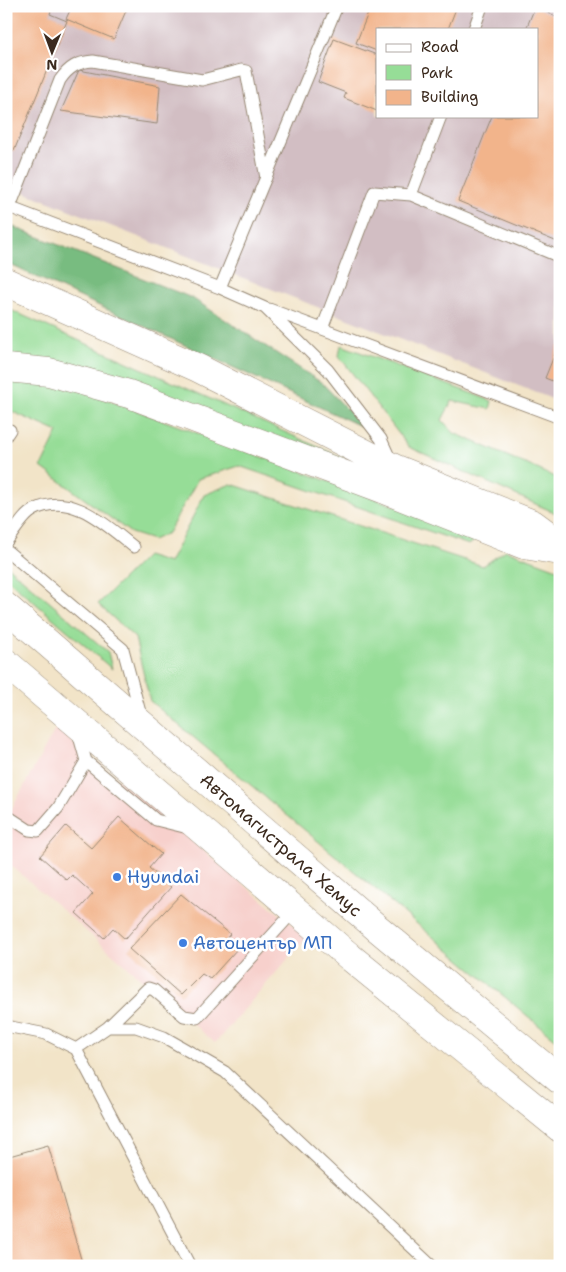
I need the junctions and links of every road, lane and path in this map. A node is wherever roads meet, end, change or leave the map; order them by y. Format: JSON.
{"nodes":[{"id":1,"x":337,"y":6,"type":"edge"},
{"id":2,"x":482,"y":6,"type":"edge"},
{"id":3,"x":474,"y":28,"type":"edge"},
{"id":4,"x":439,"y":118,"type":"edge"},
{"id":5,"x":266,"y":178,"type":"junction"},
{"id":6,"x":411,"y":195,"type":"junction"},
{"id":7,"x":8,"y":206,"type":"edge"},
{"id":8,"x":560,"y":257,"type":"edge"},
{"id":9,"x":6,"y":282,"type":"edge"},
{"id":10,"x":220,"y":288,"type":"junction"},
{"id":11,"x":265,"y":308,"type":"junction"},
{"id":12,"x":322,"y":329,"type":"junction"},
{"id":13,"x":6,"y":368,"type":"edge"},
{"id":14,"x":560,"y":418,"type":"edge"},
{"id":15,"x":394,"y":468,"type":"junction"},
{"id":16,"x":6,"y":542,"type":"edge"},
{"id":17,"x":560,"y":544,"type":"edge"},
{"id":18,"x":134,"y":547,"type":"dead end"},
{"id":19,"x":6,"y":550,"type":"edge"},
{"id":20,"x":560,"y":551,"type":"edge"},
{"id":21,"x":6,"y":608,"type":"edge"},
{"id":22,"x":6,"y":663,"type":"edge"},
{"id":23,"x":72,"y":720,"type":"junction"},
{"id":24,"x":144,"y":727,"type":"junction"},
{"id":25,"x":86,"y":762,"type":"junction"},
{"id":26,"x":6,"y":815,"type":"edge"},
{"id":27,"x":217,"y":842,"type":"junction"},
{"id":28,"x":295,"y":910,"type":"junction"},
{"id":29,"x":6,"y":1026,"type":"edge"},
{"id":30,"x":108,"y":1027,"type":"junction"},
{"id":31,"x":76,"y":1049,"type":"junction"},
{"id":32,"x":560,"y":1080,"type":"edge"},
{"id":33,"x":560,"y":1128,"type":"edge"},
{"id":34,"x":190,"y":1266,"type":"edge"},
{"id":35,"x":432,"y":1266,"type":"edge"}],
"edges":[{"from":1,"to":5,"type":"lane"},
{"from":2,"to":3,"type":"lane"},
{"from":4,"to":6,"type":"lane"},
{"from":5,"to":7,"type":"lane"},
{"from":5,"to":10,"type":"lane"},
{"from":6,"to":8,"type":"lane"},
{"from":6,"to":12,"type":"lane"},
{"from":7,"to":10,"type":"lane"},
{"from":9,"to":15,"type":"main road"},
{"from":10,"to":11,"type":"lane"},
{"from":11,"to":12,"type":"lane"},
{"from":11,"to":15,"type":"lane"},
{"from":12,"to":14,"type":"lane"},
{"from":13,"to":20,"type":"main road"},
{"from":15,"to":17,"type":"main road"},
{"from":16,"to":18,"type":"lane"},
{"from":19,"to":24,"type":"lane"},
{"from":21,"to":24,"type":"main road","name":"Автомагистрала Хемус"},
{"from":22,"to":23,"type":"main road"},
{"from":23,"to":25,"type":"lane"},
{"from":23,"to":27,"type":"main road"},
{"from":24,"to":32,"type":"main road","name":"Автомагистрала Хемус"},
{"from":25,"to":26,"type":"lane"},
{"from":25,"to":27,"type":"lane"},
{"from":27,"to":28,"type":"main road"},
{"from":28,"to":30,"type":"lane"},
{"from":28,"to":33,"type":"main road"},
{"from":29,"to":31,"type":"lane"},
{"from":30,"to":31,"type":"lane"},
{"from":30,"to":35,"type":"lane"},
{"from":31,"to":34,"type":"lane"}]}
